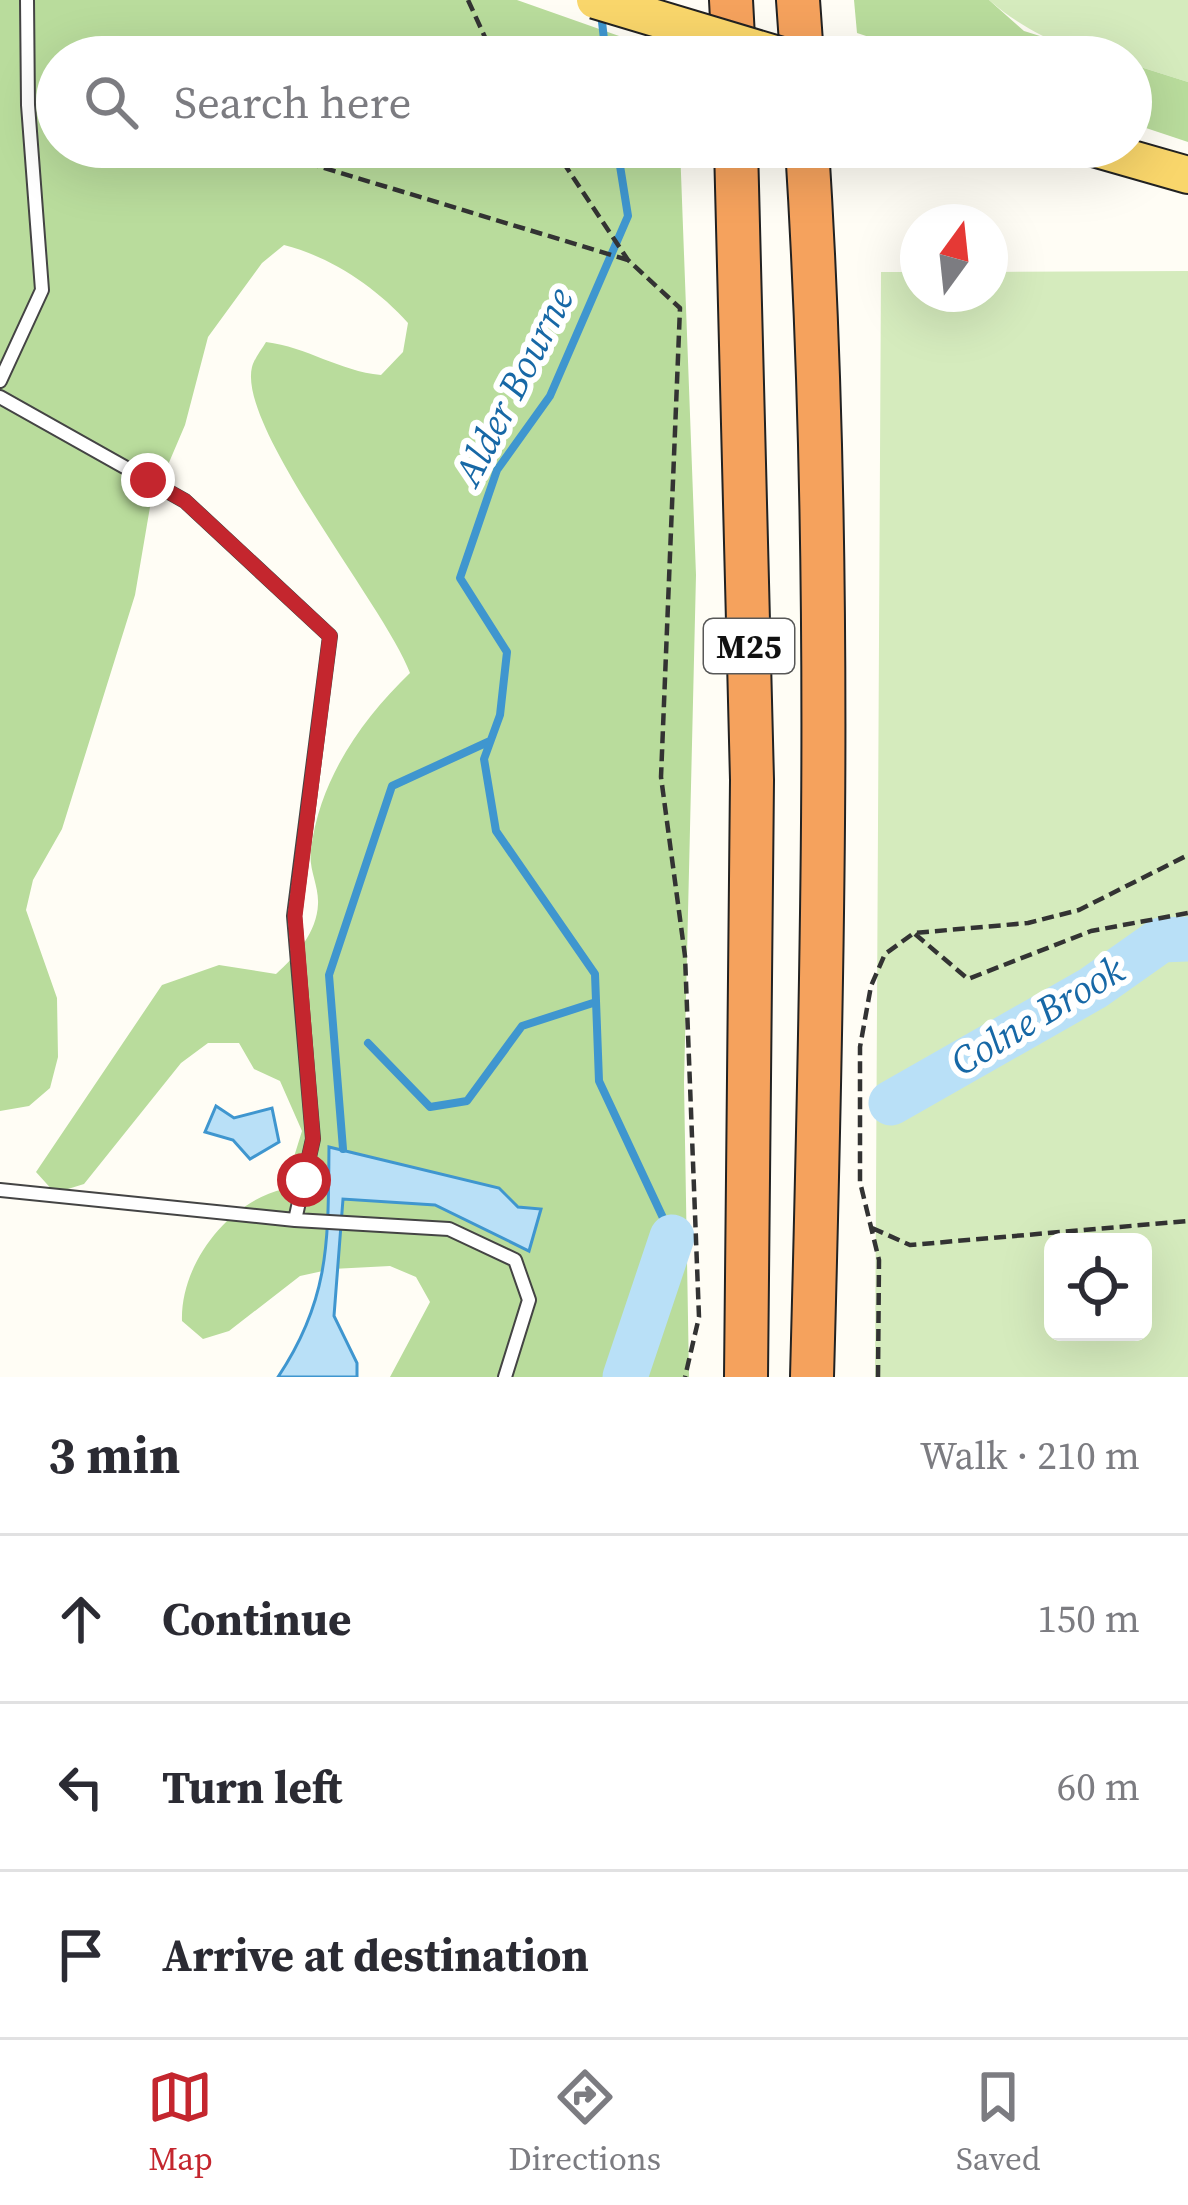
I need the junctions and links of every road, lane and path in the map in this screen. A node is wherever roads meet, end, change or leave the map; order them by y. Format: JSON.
{"nodes":[{"id":1,"x":27,"y":0,"type":"edge"},
{"id":2,"x":468,"y":0,"type":"edge"},
{"id":3,"x":596,"y":0,"type":"edge"},
{"id":4,"x":730,"y":0,"type":"edge"},
{"id":5,"x":798,"y":0,"type":"edge"},
{"id":6,"x":484,"y":36,"type":"edge"},
{"id":7,"x":715,"y":36,"type":"edge"},
{"id":8,"x":733,"y":36,"type":"edge"},
{"id":9,"x":801,"y":36,"type":"edge"},
{"id":10,"x":1152,"y":165,"type":"edge"},
{"id":11,"x":324,"y":168,"type":"edge"},
{"id":12,"x":568,"y":168,"type":"edge"},
{"id":13,"x":737,"y":168,"type":"edge"},
{"id":14,"x":808,"y":168,"type":"edge"},
{"id":15,"x":1188,"y":175,"type":"edge"},
{"id":16,"x":628,"y":260,"type":"junction"},
{"id":17,"x":0,"y":381,"type":"edge"},
{"id":18,"x":0,"y":397,"type":"edge"},
{"id":19,"x":1188,"y":855,"type":"edge"},
{"id":20,"x":1188,"y":913,"type":"edge"},
{"id":21,"x":914,"y":933,"type":"junction"},
{"id":22,"x":0,"y":1190,"type":"edge"},
{"id":23,"x":295,"y":1220,"type":"junction"},
{"id":24,"x":1188,"y":1221,"type":"edge"},
{"id":25,"x":872,"y":1228,"type":"junction"},
{"id":26,"x":505,"y":1377,"type":"edge"},
{"id":27,"x":685,"y":1377,"type":"edge"},
{"id":28,"x":746,"y":1377,"type":"edge"},
{"id":29,"x":812,"y":1377,"type":"edge"},
{"id":30,"x":878,"y":1377,"type":"edge"}],
"edges":[{"from":1,"to":17,"type":"lane"},
{"from":2,"to":6,"type":"path"},
{"from":3,"to":7,"type":"main road","bridge":true},
{"from":4,"to":8,"type":"highway"},
{"from":5,"to":9,"type":"highway"},
{"from":10,"to":15,"type":"main road"},
{"from":11,"to":16,"type":"path"},
{"from":12,"to":16,"type":"path"},
{"from":13,"to":28,"type":"highway","number":"M25"},
{"from":14,"to":29,"type":"highway","number":"M25"},
{"from":16,"to":27,"type":"path"},
{"from":18,"to":23,"type":"lane"},
{"from":19,"to":21,"type":"path"},
{"from":20,"to":21,"type":"path"},
{"from":21,"to":25,"type":"path"},
{"from":22,"to":23,"type":"lane"},
{"from":23,"to":26,"type":"lane"},
{"from":24,"to":25,"type":"path"},
{"from":25,"to":30,"type":"path"}]}
